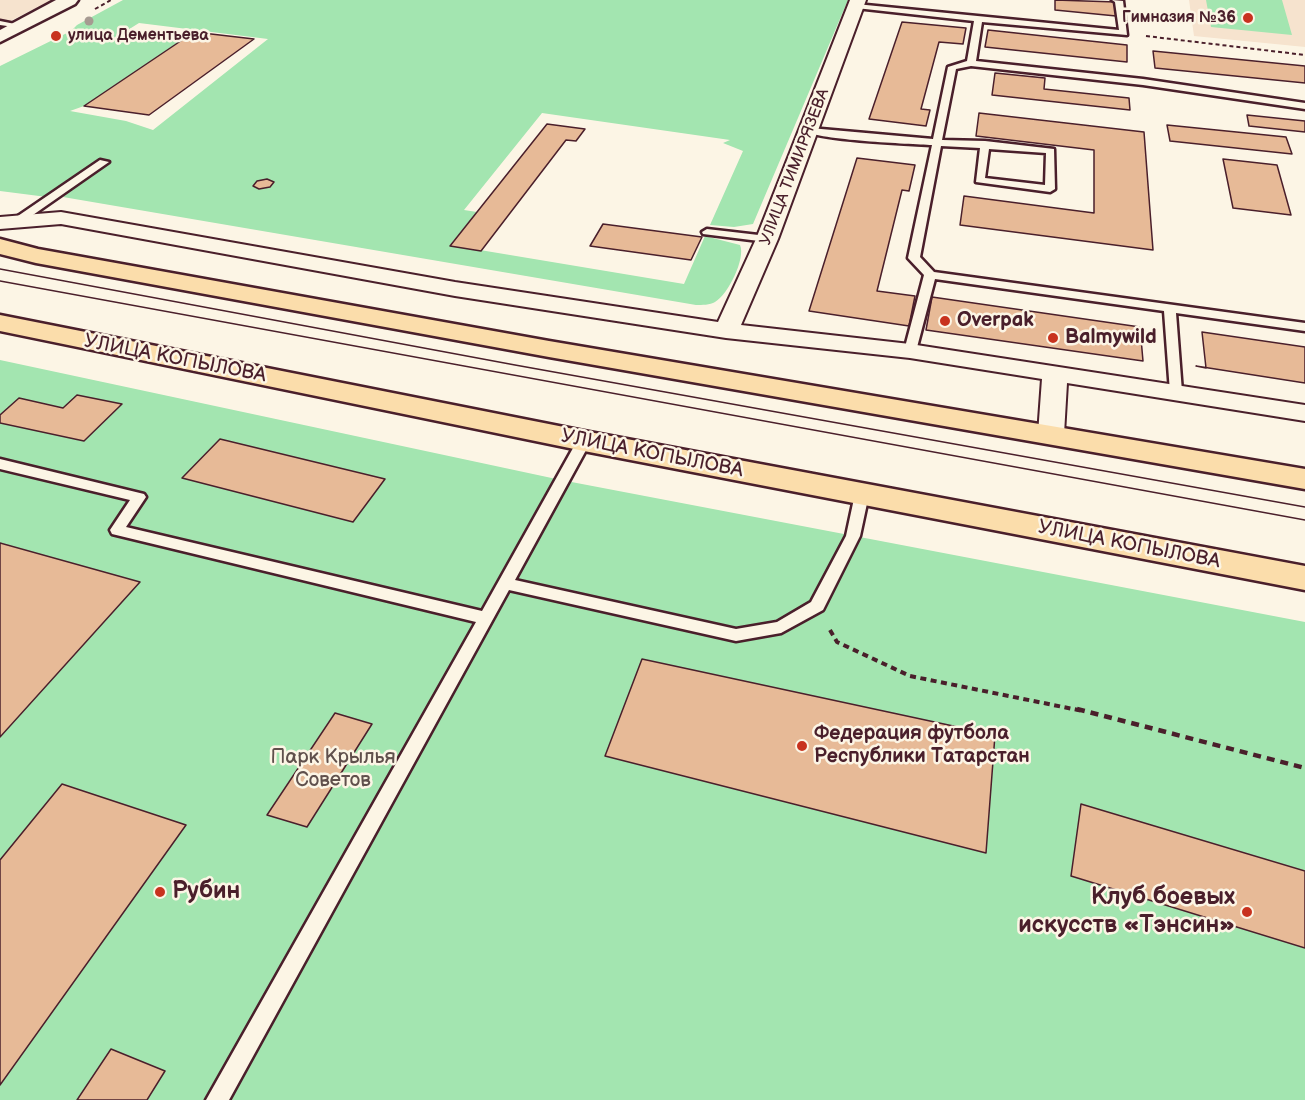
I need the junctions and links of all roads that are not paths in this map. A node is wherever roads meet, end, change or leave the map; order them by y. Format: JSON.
{"nodes":[{"id":1,"x":69,"y":0,"type":"edge"},
{"id":2,"x":1116,"y":0,"type":"edge"},
{"id":3,"x":857,"y":3,"type":"edge"},
{"id":4,"x":978,"y":19,"type":"junction"},
{"id":5,"x":0,"y":23,"type":"edge"},
{"id":6,"x":21,"y":26,"type":"junction"},
{"id":7,"x":0,"y":37,"type":"edge"},
{"id":8,"x":971,"y":63,"type":"junction"},
{"id":9,"x":1305,"y":106,"type":"edge"},
{"id":10,"x":810,"y":131,"type":"junction"},
{"id":11,"x":937,"y":144,"type":"junction"},
{"id":12,"x":985,"y":144,"type":"junction"},
{"id":13,"x":104,"y":162,"type":"dead end"},
{"id":14,"x":8,"y":223,"type":"edge"},
{"id":15,"x":707,"y":232,"type":"dead end"},
{"id":16,"x":767,"y":239,"type":"junction"},
{"id":17,"x":0,"y":246,"type":"edge"},
{"id":18,"x":930,"y":275,"type":"junction"},
{"id":19,"x":1170,"y":309,"type":"junction"},
{"id":20,"x":0,"y":323,"type":"edge"},
{"id":21,"x":1305,"y":327,"type":"edge"},
{"id":22,"x":726,"y":331,"type":"junction"},
{"id":23,"x":910,"y":351,"type":"junction"},
{"id":24,"x":1055,"y":372,"type":"junction"},
{"id":25,"x":1176,"y":392,"type":"junction"},
{"id":26,"x":1305,"y":413,"type":"edge"},
{"id":27,"x":1051,"y":434,"type":"junction"},
{"id":28,"x":584,"y":441,"type":"junction"},
{"id":29,"x":0,"y":464,"type":"edge"},
{"id":30,"x":1305,"y":479,"type":"edge"},
{"id":31,"x":862,"y":494,"type":"junction"},
{"id":32,"x":1305,"y":578,"type":"edge"},
{"id":33,"x":504,"y":583,"type":"junction"},
{"id":34,"x":486,"y":618,"type":"junction"},
{"id":35,"x":217,"y":1100,"type":"edge"}],
"edges":[{"from":1,"to":6,"type":"main road"},
{"from":2,"to":4,"type":"lane"},
{"from":3,"to":4,"type":"lane"},
{"from":3,"to":10,"type":"street","name":"УЛИЦА ТИМИРЯЗЕВА"},
{"from":4,"to":8,"type":"lane"},
{"from":5,"to":6,"type":"lane"},
{"from":6,"to":7,"type":"main road"},
{"from":8,"to":9,"type":"lane"},
{"from":8,"to":11,"type":"lane"},
{"from":10,"to":11,"type":"lane"},
{"from":10,"to":16,"type":"street","name":"УЛИЦА ТИМИРЯЗЕВА"},
{"from":11,"to":12,"type":"lane"},
{"from":11,"to":18,"type":"lane"},
{"from":12,"to":12,"type":"lane"},
{"from":13,"to":14,"type":"lane"},
{"from":14,"to":22,"type":"street"},
{"from":15,"to":16,"type":"lane"},
{"from":16,"to":22,"type":"street","name":"УЛИЦА ТИМИРЯЗЕВА"},
{"from":17,"to":27,"type":"main road"},
{"from":18,"to":19,"type":"lane"},
{"from":18,"to":23,"type":"lane"},
{"from":19,"to":21,"type":"lane"},
{"from":19,"to":25,"type":"lane"},
{"from":20,"to":28,"type":"main road","name":"УЛИЦА КОПЫЛОВА"},
{"from":22,"to":23,"type":"street"},
{"from":23,"to":24,"type":"street"},
{"from":24,"to":25,"type":"street"},
{"from":24,"to":27,"type":"street"},
{"from":25,"to":26,"type":"street"},
{"from":27,"to":30,"type":"main road"},
{"from":28,"to":31,"type":"main road","name":"УЛИЦА КОПЫЛОВА"},
{"from":28,"to":33,"type":"lane"},
{"from":29,"to":34,"type":"lane"},
{"from":31,"to":32,"type":"main road","name":"УЛИЦА КОПЫЛОВА"},
{"from":31,"to":33,"type":"lane"},
{"from":33,"to":34,"type":"lane"},
{"from":34,"to":35,"type":"lane"}]}
